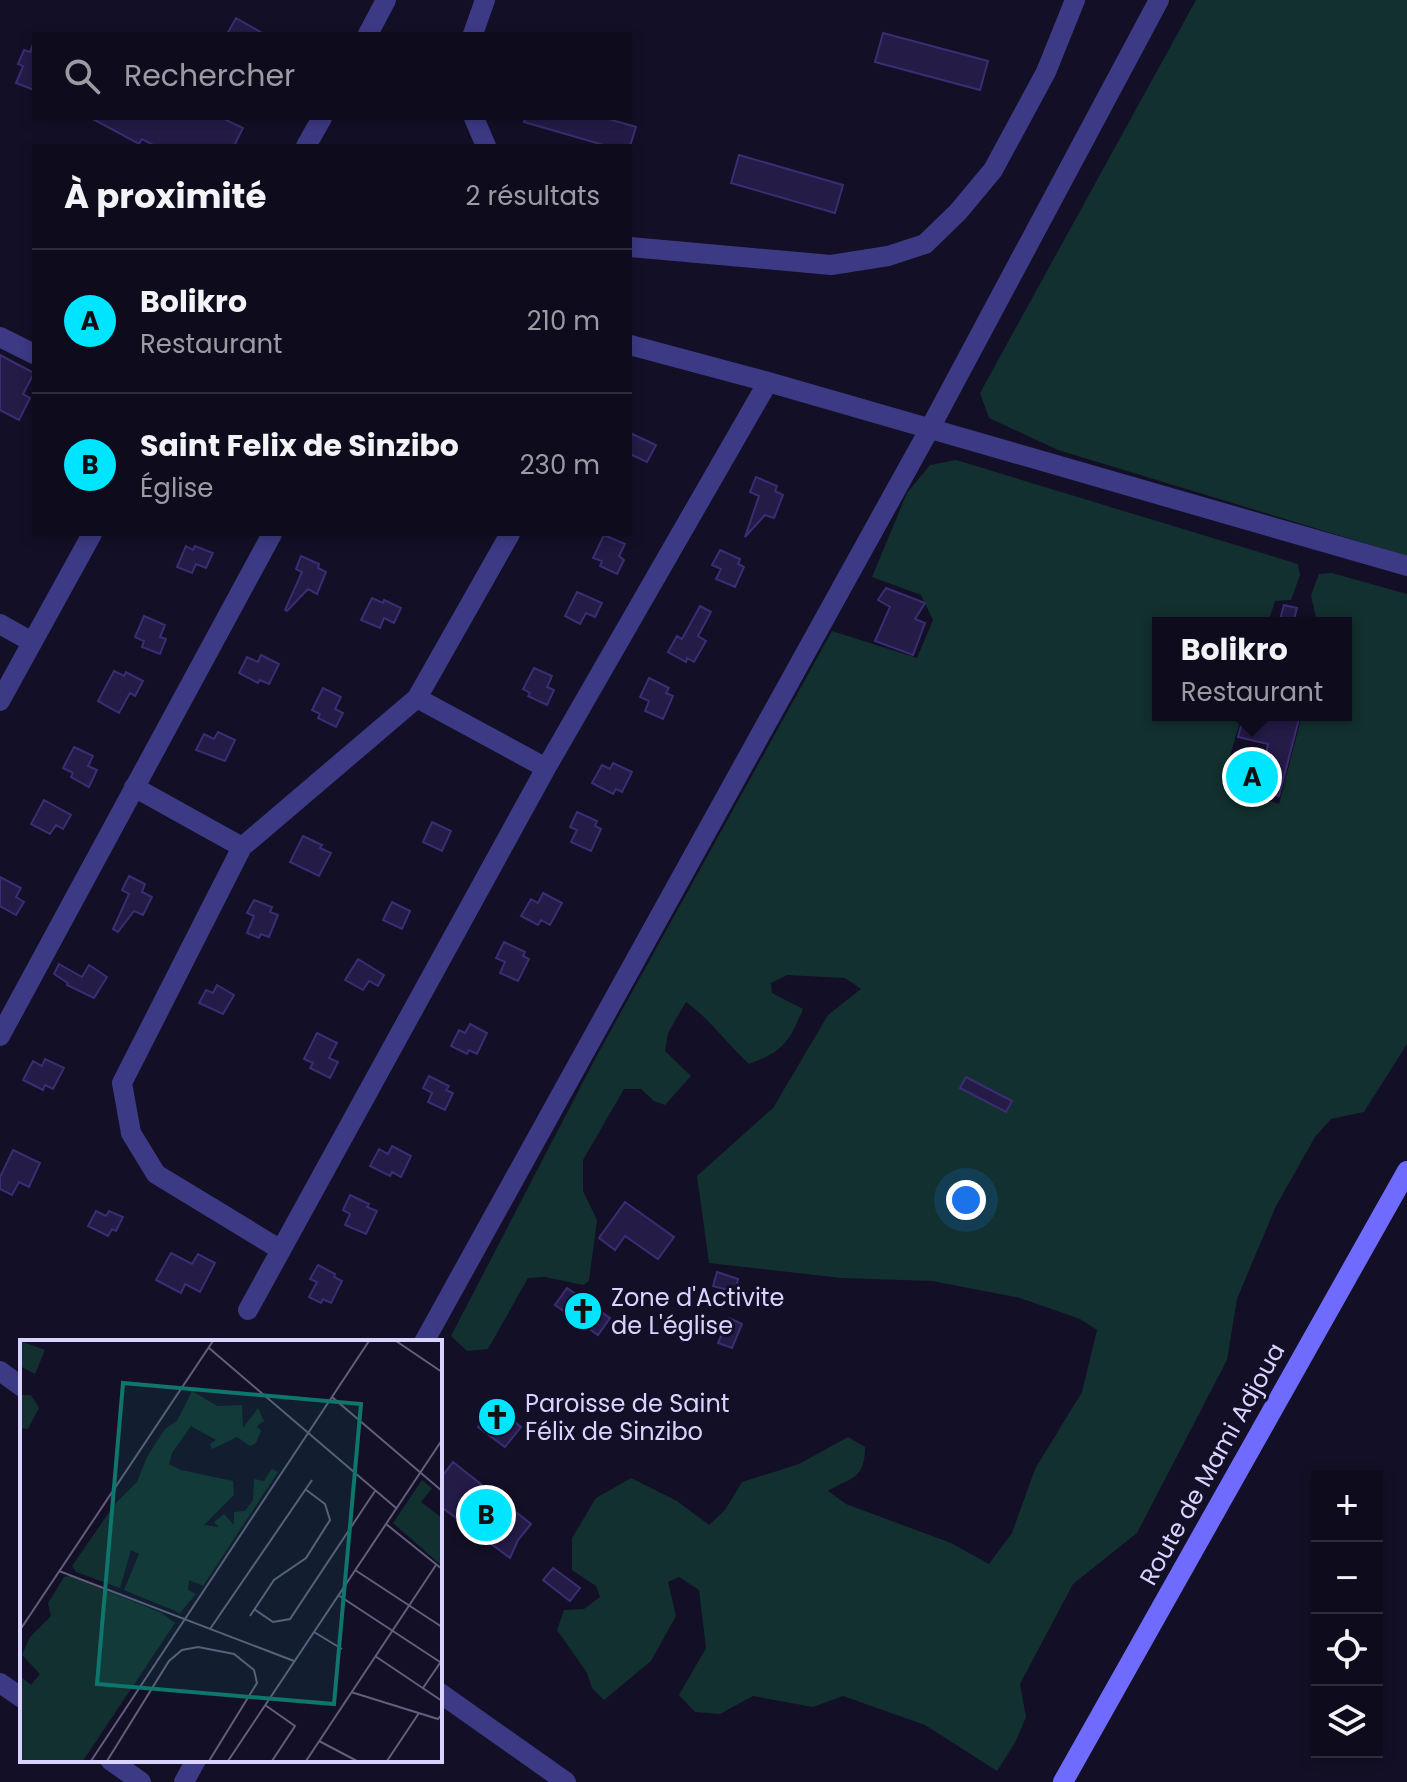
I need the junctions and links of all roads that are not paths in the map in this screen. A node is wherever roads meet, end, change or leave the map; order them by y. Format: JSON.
{"nodes":[{"id":1,"x":386,"y":0,"type":"edge"},
{"id":2,"x":485,"y":0,"type":"edge"},
{"id":3,"x":1075,"y":0,"type":"edge"},
{"id":4,"x":1159,"y":0,"type":"edge"},
{"id":5,"x":369,"y":32,"type":"edge"},
{"id":6,"x":474,"y":32,"type":"edge"},
{"id":7,"x":321,"y":120,"type":"edge"},
{"id":8,"x":475,"y":120,"type":"edge"},
{"id":9,"x":307,"y":144,"type":"edge"},
{"id":10,"x":485,"y":144,"type":"edge"},
{"id":11,"x":632,"y":247,"type":"edge"},
{"id":12,"x":0,"y":337,"type":"edge"},
{"id":13,"x":632,"y":346,"type":"edge"},
{"id":14,"x":32,"y":353,"type":"edge"},
{"id":15,"x":768,"y":382,"type":"junction"},
{"id":16,"x":929,"y":430,"type":"junction"},
{"id":17,"x":91,"y":536,"type":"edge"},
{"id":18,"x":271,"y":536,"type":"edge"},
{"id":19,"x":509,"y":536,"type":"edge"},
{"id":20,"x":1407,"y":566,"type":"edge"},
{"id":21,"x":0,"y":624,"type":"edge"},
{"id":22,"x":32,"y":642,"type":"junction"},
{"id":23,"x":417,"y":698,"type":"junction"},
{"id":24,"x":0,"y":701,"type":"edge"},
{"id":25,"x":546,"y":768,"type":"junction"},
{"id":26,"x":134,"y":787,"type":"junction"},
{"id":27,"x":242,"y":847,"type":"junction"},
{"id":28,"x":0,"y":1036,"type":"edge"},
{"id":29,"x":1407,"y":1171,"type":"edge"},
{"id":30,"x":281,"y":1250,"type":"junction"},
{"id":31,"x":248,"y":1310,"type":"dead end"},
{"id":32,"x":425,"y":1340,"type":"edge"},
{"id":33,"x":0,"y":1371,"type":"edge"},
{"id":34,"x":20,"y":1386,"type":"edge"},
{"id":35,"x":0,"y":1683,"type":"edge"},
{"id":36,"x":442,"y":1694,"type":"edge"},
{"id":37,"x":20,"y":1697,"type":"edge"},
{"id":38,"x":113,"y":1762,"type":"edge"},
{"id":39,"x":195,"y":1762,"type":"edge"},
{"id":40,"x":141,"y":1782,"type":"edge"},
{"id":41,"x":184,"y":1782,"type":"edge"},
{"id":42,"x":566,"y":1782,"type":"edge"},
{"id":43,"x":1063,"y":1782,"type":"edge"}],
"edges":[{"from":1,"to":5,"type":"street"},
{"from":2,"to":6,"type":"street"},
{"from":3,"to":11,"type":"street"},
{"from":4,"to":16,"type":"street"},
{"from":7,"to":9,"type":"street"},
{"from":8,"to":10,"type":"street"},
{"from":12,"to":14,"type":"street"},
{"from":13,"to":15,"type":"street"},
{"from":15,"to":16,"type":"street"},
{"from":15,"to":25,"type":"street"},
{"from":16,"to":20,"type":"street"},
{"from":16,"to":32,"type":"street"},
{"from":17,"to":22,"type":"street"},
{"from":18,"to":26,"type":"street"},
{"from":19,"to":23,"type":"street"},
{"from":21,"to":22,"type":"street"},
{"from":22,"to":24,"type":"street"},
{"from":23,"to":25,"type":"street"},
{"from":23,"to":27,"type":"street"},
{"from":25,"to":30,"type":"street"},
{"from":26,"to":27,"type":"street"},
{"from":26,"to":28,"type":"street"},
{"from":27,"to":30,"type":"street"},
{"from":29,"to":43,"type":"street","name":"Route de Mami Adjoua"},
{"from":30,"to":31,"type":"street"},
{"from":33,"to":34,"type":"street"},
{"from":35,"to":37,"type":"street"},
{"from":36,"to":42,"type":"street"},
{"from":38,"to":40,"type":"street"},
{"from":39,"to":41,"type":"street"}]}
